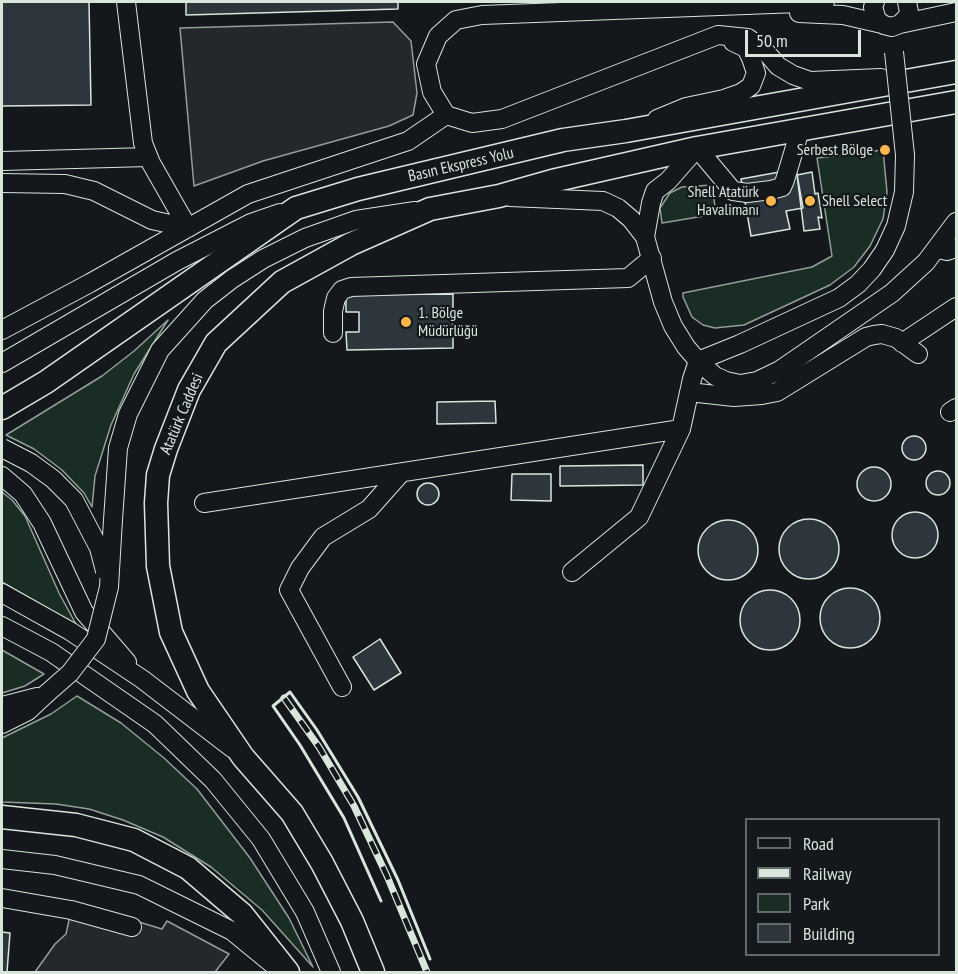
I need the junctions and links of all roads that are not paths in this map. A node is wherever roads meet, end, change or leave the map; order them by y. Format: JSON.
{"nodes":[{"id":1,"x":126,"y":2,"type":"edge"},
{"id":2,"x":825,"y":2,"type":"edge"},
{"id":3,"x":875,"y":2,"type":"edge"},
{"id":4,"x":907,"y":2,"type":"edge"},
{"id":5,"x":759,"y":5,"type":"junction"},
{"id":6,"x":957,"y":12,"type":"edge"},
{"id":7,"x":891,"y":25,"type":"junction"},
{"id":8,"x":718,"y":35,"type":"junction"},
{"id":9,"x":957,"y":72,"type":"edge"},
{"id":10,"x":928,"y":77,"type":"junction"},
{"id":11,"x":956,"y":103,"type":"edge"},
{"id":12,"x":446,"y":115,"type":"junction"},
{"id":13,"x":800,"y":130,"type":"junction"},
{"id":14,"x":626,"y":131,"type":"junction"},
{"id":15,"x":697,"y":148,"type":"junction"},
{"id":16,"x":148,"y":157,"type":"junction"},
{"id":17,"x":2,"y":161,"type":"edge"},
{"id":18,"x":2,"y":183,"type":"edge"},
{"id":19,"x":499,"y":196,"type":"junction"},
{"id":20,"x":296,"y":208,"type":"junction"},
{"id":21,"x":430,"y":209,"type":"junction"},
{"id":22,"x":957,"y":222,"type":"edge"},
{"id":23,"x":188,"y":228,"type":"junction"},
{"id":24,"x":645,"y":237,"type":"junction"},
{"id":25,"x":947,"y":248,"type":"edge"},
{"id":26,"x":652,"y":258,"type":"junction"},
{"id":27,"x":957,"y":307,"type":"edge"},
{"id":28,"x":2,"y":330,"type":"edge"},
{"id":29,"x":333,"y":333,"type":"dead end"},
{"id":30,"x":902,"y":343,"type":"junction"},
{"id":31,"x":918,"y":354,"type":"dead end"},
{"id":32,"x":698,"y":361,"type":"junction"},
{"id":33,"x":2,"y":363,"type":"edge"},
{"id":34,"x":689,"y":393,"type":"junction"},
{"id":35,"x":2,"y":408,"type":"edge"},
{"id":36,"x":681,"y":429,"type":"junction"},
{"id":37,"x":2,"y":448,"type":"edge"},
{"id":38,"x":401,"y":473,"type":"junction"},
{"id":39,"x":2,"y":476,"type":"edge"},
{"id":40,"x":204,"y":503,"type":"dead end"},
{"id":41,"x":572,"y":572,"type":"dead end"},
{"id":42,"x":110,"y":587,"type":"junction"},
{"id":43,"x":2,"y":592,"type":"edge"},
{"id":44,"x":2,"y":626,"type":"edge"},
{"id":45,"x":142,"y":679,"type":"junction"},
{"id":46,"x":342,"y":687,"type":"dead end"},
{"id":47,"x":45,"y":695,"type":"junction"},
{"id":48,"x":2,"y":706,"type":"edge"},
{"id":49,"x":2,"y":724,"type":"edge"},
{"id":50,"x":243,"y":757,"type":"junction"},
{"id":51,"x":2,"y":817,"type":"edge"},
{"id":52,"x":2,"y":859,"type":"edge"},
{"id":53,"x":2,"y":898,"type":"edge"},
{"id":54,"x":132,"y":927,"type":"dead end"},
{"id":55,"x":283,"y":972,"type":"edge"},
{"id":56,"x":288,"y":972,"type":"edge"},
{"id":57,"x":331,"y":972,"type":"edge"},
{"id":58,"x":373,"y":972,"type":"edge"}],
"edges":[{"from":1,"to":16,"type":"street"},
{"from":2,"to":5,"type":"street"},
{"from":3,"to":7,"type":"street"},
{"from":4,"to":7,"type":"street"},
{"from":5,"to":7,"type":"street"},
{"from":5,"to":12,"type":"street"},
{"from":6,"to":7,"type":"street"},
{"from":7,"to":32,"type":"street","bridge":true},
{"from":8,"to":10,"type":"street"},
{"from":8,"to":12,"type":"street"},
{"from":8,"to":14,"type":"street"},
{"from":9,"to":10,"type":"main road","name":"Basın Ekspress Yolu"},
{"from":10,"to":14,"type":"main road","name":"Basın Ekspress Yolu"},
{"from":11,"to":13,"type":"main road"},
{"from":12,"to":23,"type":"street"},
{"from":13,"to":15,"type":"main road"},
{"from":13,"to":15,"type":"street"},
{"from":14,"to":20,"type":"main road","name":"Basın Ekspress Yolu"},
{"from":15,"to":19,"type":"main road"},
{"from":15,"to":24,"type":"street"},
{"from":16,"to":17,"type":"street"},
{"from":16,"to":23,"type":"street"},
{"from":18,"to":23,"type":"street"},
{"from":19,"to":21,"type":"main road","name":"Atatürk Caddesi"},
{"from":19,"to":24,"type":"street"},
{"from":20,"to":33,"type":"street","name":"Basın Ekspress Yolu"},
{"from":20,"to":35,"type":"main road"},
{"from":21,"to":42,"type":"street","bridge":true},
{"from":21,"to":50,"type":"main road","name":"Atatürk Caddesi"},
{"from":22,"to":25,"type":"street"},
{"from":23,"to":28,"type":"street"},
{"from":24,"to":26,"type":"street"},
{"from":25,"to":32,"type":"street"},
{"from":26,"to":29,"type":"street"},
{"from":26,"to":32,"type":"street"},
{"from":27,"to":30,"type":"street"},
{"from":30,"to":31,"type":"street"},
{"from":30,"to":34,"type":"street"},
{"from":32,"to":34,"type":"street"},
{"from":34,"to":36,"type":"street"},
{"from":36,"to":38,"type":"street"},
{"from":36,"to":41,"type":"street"},
{"from":37,"to":42,"type":"street","bridge":true},
{"from":38,"to":40,"type":"street"},
{"from":38,"to":46,"type":"street"},
{"from":39,"to":45,"type":"street"},
{"from":42,"to":47,"type":"street","bridge":true},
{"from":43,"to":45,"type":"street"},
{"from":44,"to":57,"type":"street"},
{"from":45,"to":50,"type":"street"},
{"from":47,"to":48,"type":"street"},
{"from":47,"to":49,"type":"street"},
{"from":50,"to":58,"type":"main road","name":"Atatürk Caddesi"},
{"from":51,"to":56,"type":"main road"},
{"from":52,"to":55,"type":"street"},
{"from":53,"to":54,"type":"street"}]}
